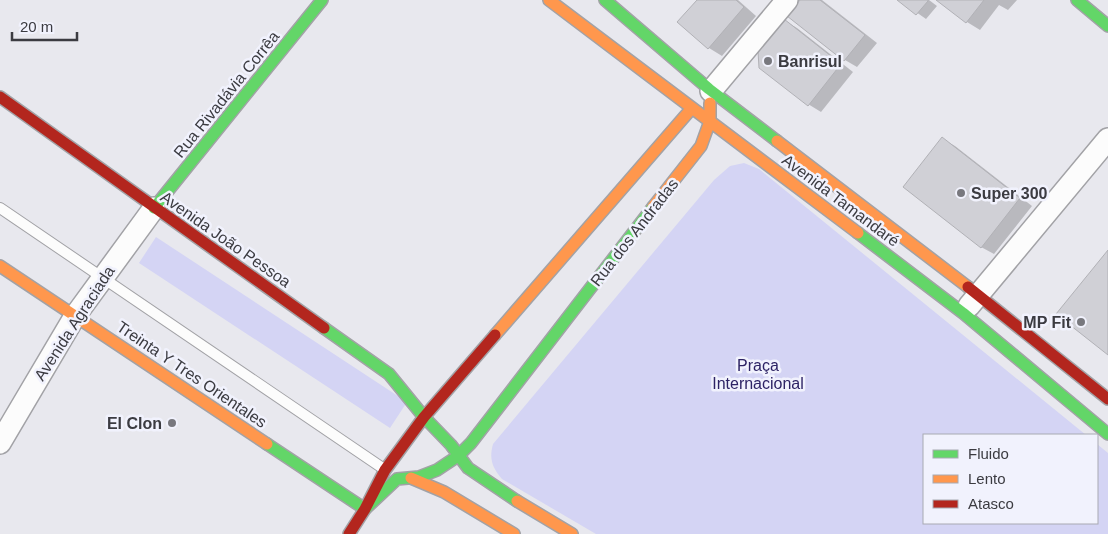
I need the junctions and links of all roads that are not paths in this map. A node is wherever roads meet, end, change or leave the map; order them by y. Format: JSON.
{"nodes":[{"id":1,"x":322,"y":0,"type":"edge"},
{"id":2,"x":549,"y":0,"type":"edge"},
{"id":3,"x":605,"y":0,"type":"edge"},
{"id":4,"x":787,"y":0,"type":"edge"},
{"id":5,"x":1077,"y":0,"type":"edge"},
{"id":6,"x":1108,"y":26,"type":"edge"},
{"id":7,"x":711,"y":91,"type":"junction"},
{"id":8,"x":0,"y":96,"type":"edge"},
{"id":9,"x":692,"y":108,"type":"junction"},
{"id":10,"x":710,"y":121,"type":"junction"},
{"id":11,"x":1108,"y":139,"type":"edge"},
{"id":12,"x":0,"y":208,"type":"edge"},
{"id":13,"x":154,"y":208,"type":"junction"},
{"id":14,"x":0,"y":266,"type":"edge"},
{"id":15,"x":102,"y":277,"type":"junction"},
{"id":16,"x":978,"y":295,"type":"junction"},
{"id":17,"x":963,"y":313,"type":"junction"},
{"id":18,"x":75,"y":316,"type":"junction"},
{"id":19,"x":1108,"y":399,"type":"edge"},
{"id":20,"x":424,"y":417,"type":"junction"},
{"id":21,"x":440,"y":434,"type":"junction"},
{"id":22,"x":1108,"y":434,"type":"edge"},
{"id":23,"x":407,"y":440,"type":"junction"},
{"id":24,"x":0,"y":443,"type":"edge"},
{"id":25,"x":396,"y":455,"type":"junction"},
{"id":26,"x":458,"y":456,"type":"junction"},
{"id":27,"x":385,"y":470,"type":"junction"},
{"id":28,"x":411,"y":478,"type":"junction"},
{"id":29,"x":397,"y":479,"type":"junction"},
{"id":30,"x":365,"y":509,"type":"junction"},
{"id":31,"x":350,"y":534,"type":"edge"},
{"id":32,"x":514,"y":534,"type":"edge"},
{"id":33,"x":572,"y":534,"type":"edge"}],
"edges":[{"from":1,"to":13,"type":"street","name":"Rua Rivadávia Corrêa"},
{"from":2,"to":9,"type":"street","name":"Avenida Tamandaré"},
{"from":3,"to":7,"type":"street","name":"Avenida Tamandaré"},
{"from":4,"to":7,"type":"street"},
{"from":5,"to":6,"type":"street"},
{"from":7,"to":10,"type":"street","name":"Rua dos Andradas"},
{"from":7,"to":16,"type":"street","name":"Avenida Tamandaré"},
{"from":8,"to":13,"type":"street","name":"Avenida João Pessoa"},
{"from":9,"to":10,"type":"street","name":"Avenida Tamandaré"},
{"from":9,"to":20,"type":"street","name":"Rua dos Andradas"},
{"from":10,"to":17,"type":"street","name":"Avenida Tamandaré"},
{"from":10,"to":26,"type":"street","name":"Rua dos Andradas"},
{"from":11,"to":16,"type":"street"},
{"from":12,"to":15,"type":"lane"},
{"from":13,"to":15,"type":"street","name":"Avenida Agraciada"},
{"from":13,"to":20,"type":"street","name":"Avenida João Pessoa"},
{"from":14,"to":18,"type":"street","name":"Treinta Y Tres Orientales"},
{"from":15,"to":18,"type":"street","name":"Avenida Agraciada"},
{"from":15,"to":27,"type":"lane"},
{"from":16,"to":17,"type":"street"},
{"from":16,"to":19,"type":"street","name":"Avenida Tamandaré"},
{"from":17,"to":22,"type":"street","name":"Avenida Tamandaré"},
{"from":18,"to":24,"type":"street","name":"Avenida Agraciada"},
{"from":18,"to":30,"type":"street","name":"Treinta Y Tres Orientales"},
{"from":20,"to":21,"type":"street"},
{"from":20,"to":23,"type":"street","name":"Rua dos Andradas"},
{"from":21,"to":23,"type":"street"},
{"from":21,"to":26,"type":"street"},
{"from":23,"to":25,"type":"street","name":"Rua dos Andradas"},
{"from":25,"to":27,"type":"street","name":"Rua dos Andradas"},
{"from":25,"to":29,"type":"street"},
{"from":26,"to":28,"type":"street","name":"Rua dos Andradas"},
{"from":26,"to":33,"type":"street"},
{"from":27,"to":30,"type":"street","name":"Rua dos Andradas"},
{"from":28,"to":29,"type":"street"},
{"from":28,"to":32,"type":"street"},
{"from":29,"to":30,"type":"street"},
{"from":30,"to":31,"type":"street"}]}
